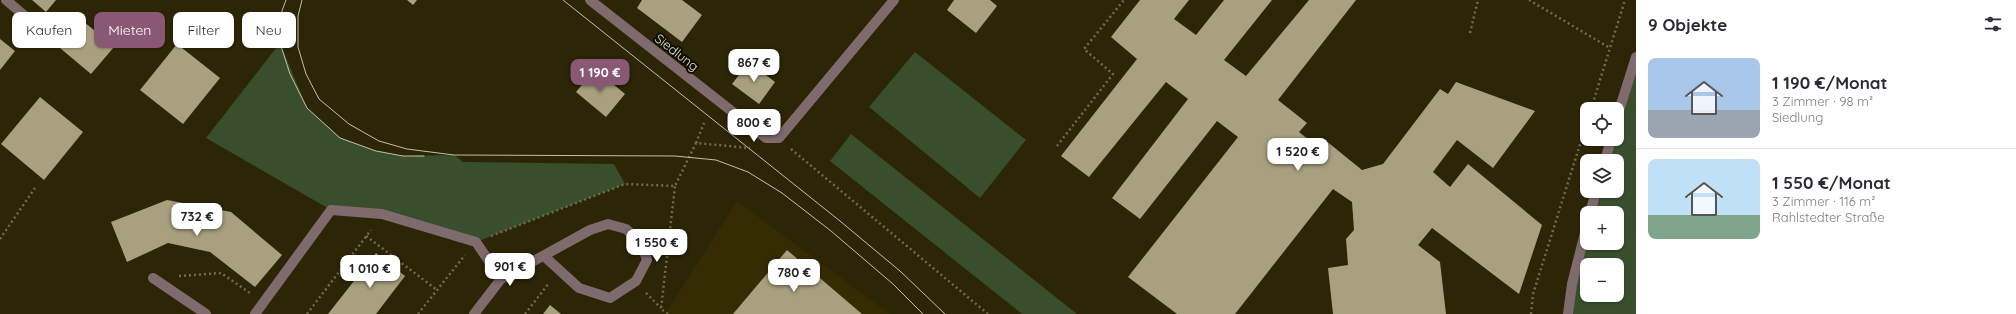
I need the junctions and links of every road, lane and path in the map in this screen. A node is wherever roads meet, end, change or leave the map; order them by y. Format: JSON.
{"nodes":[{"id":1,"x":6,"y":0,"type":"edge"},
{"id":2,"x":590,"y":0,"type":"edge"},
{"id":3,"x":894,"y":0,"type":"edge"},
{"id":4,"x":1124,"y":0,"type":"edge"},
{"id":5,"x":1478,"y":0,"type":"edge"},
{"id":6,"x":1529,"y":0,"type":"edge"},
{"id":7,"x":1625,"y":0,"type":"edge"},
{"id":8,"x":20,"y":12,"type":"edge"},
{"id":9,"x":1470,"y":33,"type":"dead end"},
{"id":10,"x":1610,"y":48,"type":"junction"},
{"id":11,"x":1636,"y":57,"type":"edge"},
{"id":12,"x":1593,"y":102,"type":"edge"},
{"id":13,"x":1622,"y":102,"type":"edge"},
{"id":14,"x":704,"y":123,"type":"dead end"},
{"id":15,"x":779,"y":138,"type":"junction"},
{"id":16,"x":696,"y":143,"type":"junction"},
{"id":17,"x":1580,"y":144,"type":"edge"},
{"id":18,"x":1057,"y":146,"type":"dead end"},
{"id":19,"x":750,"y":148,"type":"dead end"},
{"id":20,"x":674,"y":186,"type":"junction"},
{"id":21,"x":36,"y":188,"type":"dead end"},
{"id":22,"x":382,"y":214,"type":"junction"},
{"id":23,"x":366,"y":236,"type":"junction"},
{"id":24,"x":0,"y":239,"type":"edge"},
{"id":25,"x":476,"y":242,"type":"junction"},
{"id":26,"x":1581,"y":250,"type":"edge"},
{"id":27,"x":544,"y":256,"type":"junction"},
{"id":28,"x":559,"y":270,"type":"junction"},
{"id":29,"x":153,"y":278,"type":"joint"},
{"id":30,"x":501,"y":279,"type":"junction"},
{"id":31,"x":437,"y":290,"type":"junction"},
{"id":32,"x":263,"y":303,"type":"junction"},
{"id":33,"x":206,"y":314,"type":"edge"},
{"id":34,"x":255,"y":314,"type":"edge"},
{"id":35,"x":307,"y":314,"type":"edge"},
{"id":36,"x":418,"y":314,"type":"edge"},
{"id":37,"x":474,"y":314,"type":"edge"},
{"id":38,"x":525,"y":314,"type":"edge"},
{"id":39,"x":668,"y":314,"type":"edge"},
{"id":40,"x":988,"y":314,"type":"edge"},
{"id":41,"x":1531,"y":314,"type":"edge"},
{"id":42,"x":1568,"y":314,"type":"edge"}],
"edges":[{"from":1,"to":8,"type":"street"},
{"from":2,"to":15,"type":"street","name":"Siedlung"},
{"from":3,"to":15,"type":"street"},
{"from":4,"to":18,"type":"path"},
{"from":5,"to":9,"type":"path"},
{"from":6,"to":10,"type":"path"},
{"from":7,"to":10,"type":"path"},
{"from":10,"to":12,"type":"path"},
{"from":11,"to":13,"type":"street"},
{"from":14,"to":16,"type":"path"},
{"from":15,"to":40,"type":"path"},
{"from":16,"to":19,"type":"path"},
{"from":16,"to":20,"type":"path"},
{"from":17,"to":41,"type":"path"},
{"from":20,"to":25,"type":"path"},
{"from":20,"to":39,"type":"path"},
{"from":21,"to":24,"type":"path"},
{"from":22,"to":23,"type":"path"},
{"from":22,"to":25,"type":"street"},
{"from":22,"to":32,"type":"street"},
{"from":23,"to":31,"type":"path"},
{"from":23,"to":35,"type":"path"},
{"from":25,"to":30,"type":"street"},
{"from":25,"to":31,"type":"path"},
{"from":26,"to":42,"type":"street"},
{"from":27,"to":28,"type":"street"},
{"from":27,"to":28,"type":"street"},
{"from":27,"to":30,"type":"street"},
{"from":28,"to":38,"type":"path"},
{"from":29,"to":32,"type":"path"},
{"from":29,"to":33,"type":"street"},
{"from":30,"to":37,"type":"street"},
{"from":31,"to":36,"type":"path"},
{"from":32,"to":34,"type":"street"}]}
